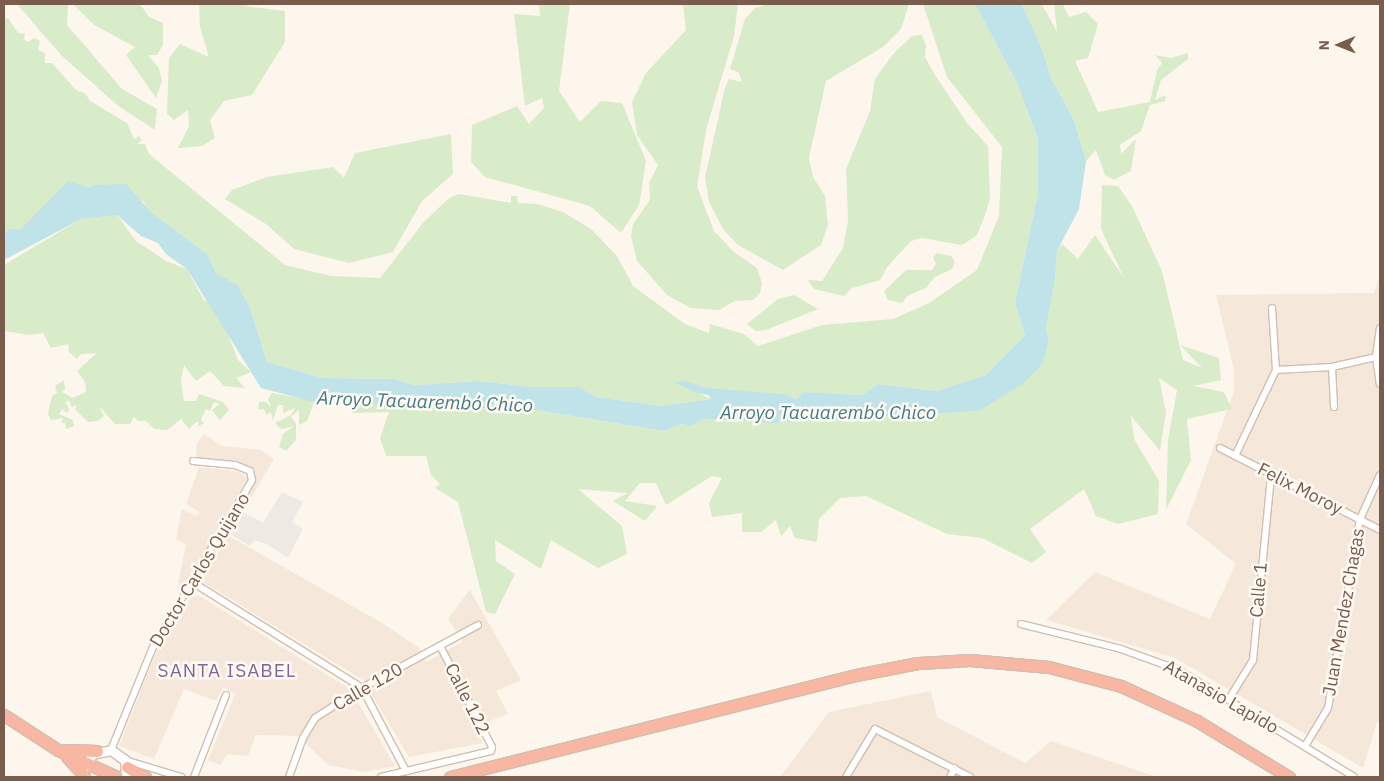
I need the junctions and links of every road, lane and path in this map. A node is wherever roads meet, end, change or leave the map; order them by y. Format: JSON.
{"nodes":[{"id":1,"x":1272,"y":308,"type":"dead end"},
{"id":2,"x":1380,"y":328,"type":"edge"},
{"id":3,"x":1376,"y":357,"type":"junction"},
{"id":4,"x":1332,"y":367,"type":"junction"},
{"id":5,"x":1276,"y":370,"type":"junction"},
{"id":6,"x":1380,"y":384,"type":"edge"},
{"id":7,"x":1334,"y":407,"type":"dead end"},
{"id":8,"x":1220,"y":448,"type":"dead end"},
{"id":9,"x":1235,"y":456,"type":"junction"},
{"id":10,"x":193,"y":461,"type":"dead end"},
{"id":11,"x":1271,"y":475,"type":"junction"},
{"id":12,"x":1380,"y":475,"type":"edge"},
{"id":13,"x":1360,"y":519,"type":"junction"},
{"id":14,"x":1380,"y":530,"type":"edge"},
{"id":15,"x":192,"y":582,"type":"junction"},
{"id":16,"x":1021,"y":624,"type":"dead end"},
{"id":17,"x":478,"y":625,"type":"dead end"},
{"id":18,"x":440,"y":646,"type":"junction"},
{"id":19,"x":362,"y":688,"type":"junction"},
{"id":20,"x":226,"y":695,"type":"dead end"},
{"id":21,"x":1228,"y":699,"type":"junction"},
{"id":22,"x":4,"y":715,"type":"edge"},
{"id":23,"x":1305,"y":746,"type":"junction"},
{"id":24,"x":58,"y":750,"type":"junction"},
{"id":25,"x":111,"y":750,"type":"junction"},
{"id":26,"x":97,"y":751,"type":"junction"},
{"id":27,"x":85,"y":763,"type":"junction"},
{"id":28,"x":126,"y":768,"type":"edge"},
{"id":29,"x":955,"y":768,"type":"junction"},
{"id":30,"x":406,"y":771,"type":"junction"},
{"id":31,"x":84,"y":776,"type":"edge"},
{"id":32,"x":118,"y":777,"type":"edge"},
{"id":33,"x":145,"y":777,"type":"edge"},
{"id":34,"x":181,"y":777,"type":"edge"},
{"id":35,"x":194,"y":777,"type":"edge"},
{"id":36,"x":289,"y":777,"type":"edge"},
{"id":37,"x":381,"y":777,"type":"edge"},
{"id":38,"x":450,"y":777,"type":"edge"},
{"id":39,"x":846,"y":777,"type":"edge"},
{"id":40,"x":950,"y":777,"type":"edge"},
{"id":41,"x":970,"y":777,"type":"edge"},
{"id":42,"x":1289,"y":777,"type":"edge"},
{"id":43,"x":1354,"y":777,"type":"edge"}],
"edges":[{"from":1,"to":5,"type":"street"},
{"from":2,"to":3,"type":"street"},
{"from":3,"to":4,"type":"street"},
{"from":3,"to":6,"type":"street"},
{"from":4,"to":5,"type":"street"},
{"from":4,"to":7,"type":"street"},
{"from":5,"to":9,"type":"street"},
{"from":8,"to":9,"type":"street","name":"Felix Moroy"},
{"from":9,"to":11,"type":"street","name":"Felix Moroy"},
{"from":10,"to":15,"type":"street","name":"Doctor Carlos Quijano"},
{"from":11,"to":13,"type":"street","name":"Felix Moroy"},
{"from":11,"to":21,"type":"street","name":"Calle 1"},
{"from":12,"to":13,"type":"street","name":"Juan Mendez Chagas"},
{"from":13,"to":14,"type":"street","name":"Felix Moroy"},
{"from":13,"to":23,"type":"street","name":"Juan Mendez Chagas"},
{"from":15,"to":19,"type":"street"},
{"from":15,"to":25,"type":"street","name":"Doctor Carlos Quijano"},
{"from":16,"to":21,"type":"street","name":"Atanasio Lapido"},
{"from":17,"to":18,"type":"street","name":"Calle 120"},
{"from":18,"to":19,"type":"street","name":"Calle 120"},
{"from":18,"to":30,"type":"street","name":"Calle 122"},
{"from":19,"to":30,"type":"street"},
{"from":19,"to":36,"type":"street","name":"Calle 120"},
{"from":20,"to":35,"type":"street"},
{"from":21,"to":23,"type":"street","name":"Atanasio Lapido"},
{"from":22,"to":24,"type":"highway"},
{"from":23,"to":43,"type":"street","name":"Atanasio Lapido"},
{"from":24,"to":26,"type":"highway"},
{"from":24,"to":27,"type":"highway"},
{"from":24,"to":31,"type":"highway"},
{"from":25,"to":26,"type":"street"},
{"from":25,"to":28,"type":"street"},
{"from":26,"to":27,"type":"street"},
{"from":27,"to":31,"type":"street"},
{"from":27,"to":32,"type":"highway"},
{"from":28,"to":33,"type":"highway"},
{"from":28,"to":34,"type":"street"},
{"from":29,"to":39,"type":"street"},
{"from":29,"to":40,"type":"street"},
{"from":29,"to":41,"type":"street"},
{"from":30,"to":37,"type":"street"},
{"from":38,"to":42,"type":"highway"}]}
